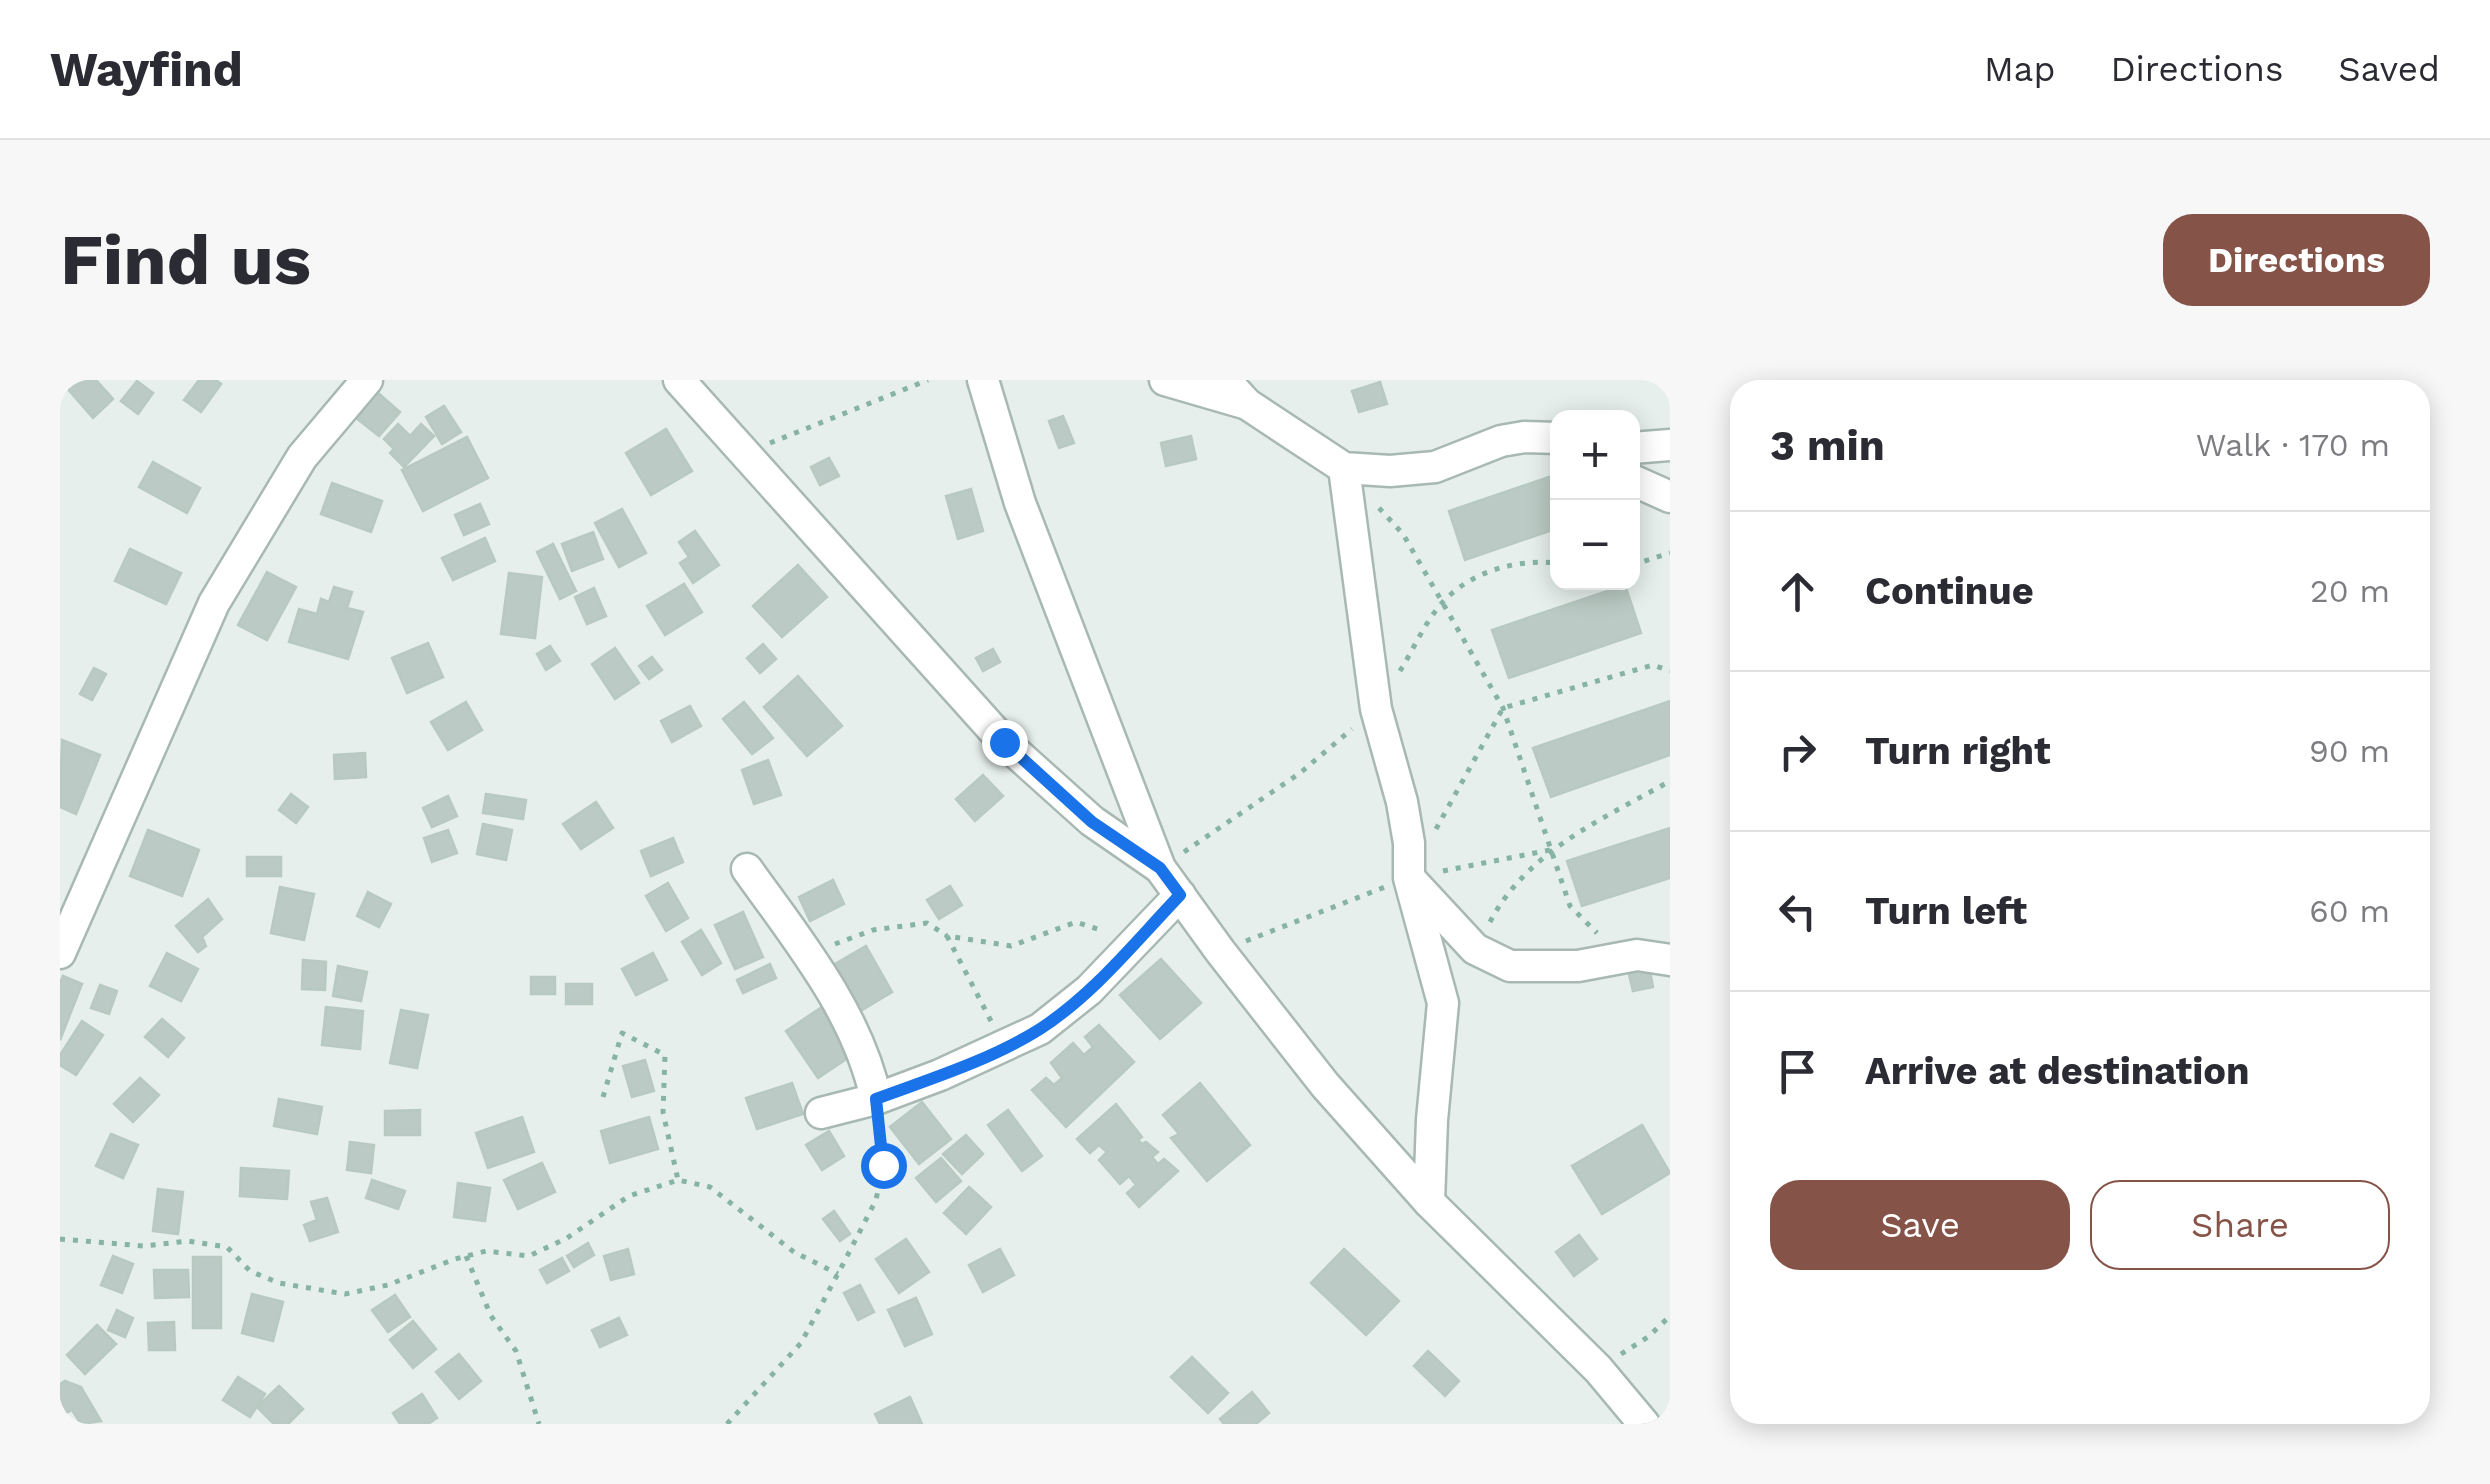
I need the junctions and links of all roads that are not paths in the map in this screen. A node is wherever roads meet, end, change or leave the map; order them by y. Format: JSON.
{"nodes":[{"id":1,"x":367,"y":380,"type":"edge"},
{"id":2,"x":679,"y":380,"type":"edge"},
{"id":3,"x":983,"y":380,"type":"edge"},
{"id":4,"x":1165,"y":380,"type":"edge"},
{"id":5,"x":1225,"y":380,"type":"edge"},
{"id":6,"x":1248,"y":404,"type":"junction"},
{"id":7,"x":1550,"y":438,"type":"edge"},
{"id":8,"x":1670,"y":444,"type":"edge"},
{"id":9,"x":1640,"y":447,"type":"edge"},
{"id":10,"x":1344,"y":468,"type":"junction"},
{"id":11,"x":1640,"y":484,"type":"edge"},
{"id":12,"x":1670,"y":497,"type":"edge"},
{"id":13,"x":1160,"y":868,"type":"junction"},
{"id":14,"x":748,"y":869,"type":"dead end"},
{"id":15,"x":1409,"y":878,"type":"junction"},
{"id":16,"x":1180,"y":895,"type":"junction"},
{"id":17,"x":60,"y":953,"type":"edge"},
{"id":18,"x":1670,"y":960,"type":"edge"},
{"id":19,"x":876,"y":1099,"type":"junction"},
{"id":20,"x":821,"y":1113,"type":"dead end"},
{"id":21,"x":1429,"y":1202,"type":"junction"},
{"id":22,"x":1644,"y":1424,"type":"edge"}],
"edges":[{"from":1,"to":17,"type":"street"},
{"from":2,"to":13,"type":"street"},
{"from":3,"to":13,"type":"street"},
{"from":4,"to":6,"type":"street"},
{"from":5,"to":6,"type":"street"},
{"from":6,"to":10,"type":"street"},
{"from":7,"to":10,"type":"street"},
{"from":8,"to":9,"type":"street"},
{"from":10,"to":15,"type":"street"},
{"from":11,"to":12,"type":"street"},
{"from":13,"to":16,"type":"street"},
{"from":14,"to":19,"type":"street"},
{"from":15,"to":18,"type":"street"},
{"from":15,"to":21,"type":"street"},
{"from":16,"to":19,"type":"street"},
{"from":16,"to":21,"type":"street"},
{"from":19,"to":20,"type":"street"},
{"from":21,"to":22,"type":"street"}]}
